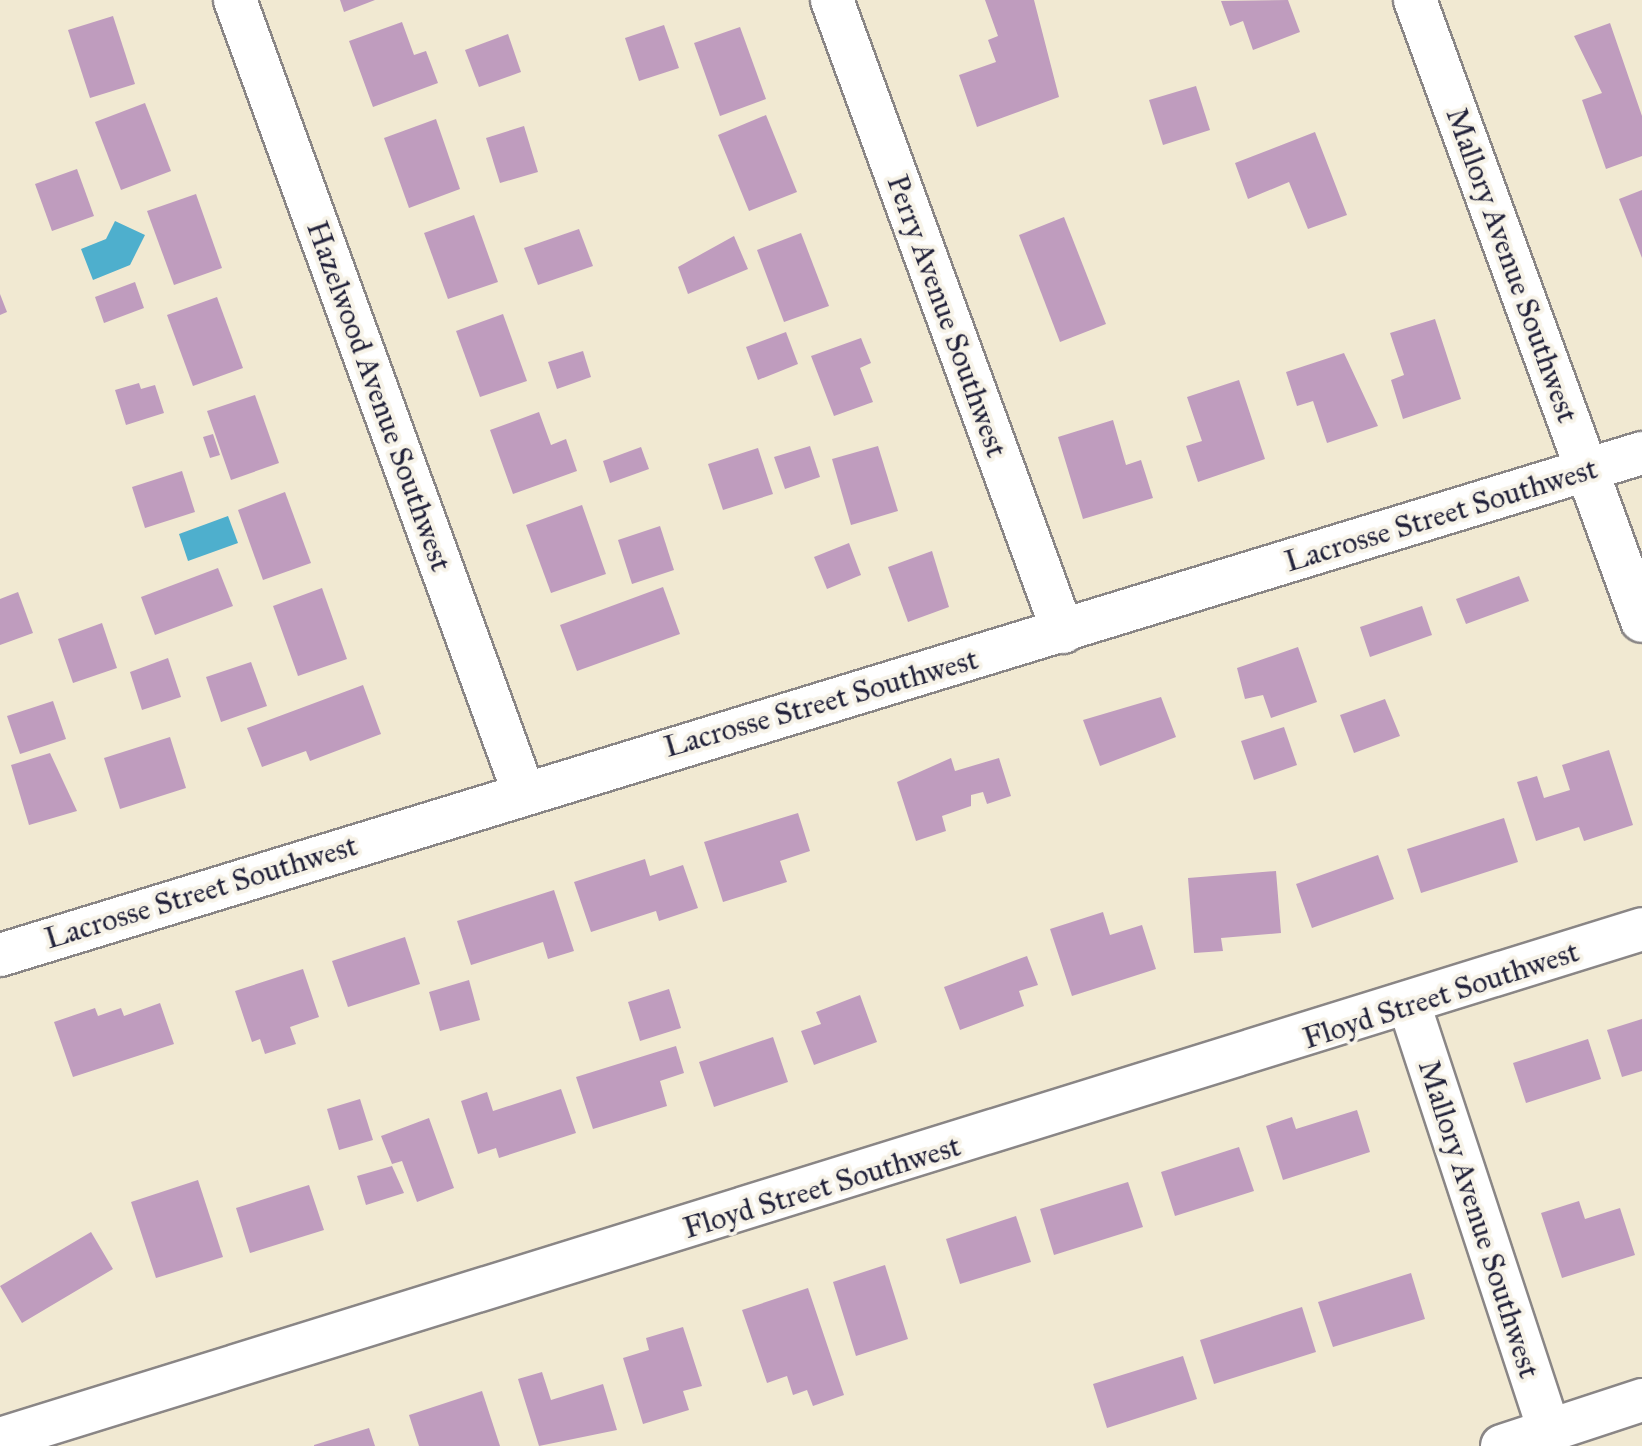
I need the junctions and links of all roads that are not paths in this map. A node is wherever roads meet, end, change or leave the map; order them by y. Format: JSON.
{"nodes":[{"id":1,"x":235,"y":0,"type":"edge"},
{"id":2,"x":832,"y":0,"type":"edge"},
{"id":3,"x":1415,"y":0,"type":"edge"},
{"id":4,"x":1642,"y":453,"type":"edge"},
{"id":5,"x":1587,"y":470,"type":"junction"},
{"id":6,"x":1642,"y":621,"type":"edge"},
{"id":7,"x":1063,"y":632,"type":"junction"},
{"id":8,"x":523,"y":791,"type":"junction"},
{"id":9,"x":1642,"y":929,"type":"edge"},
{"id":10,"x":0,"y":955,"type":"edge"},
{"id":11,"x":1410,"y":1007,"type":"junction"},
{"id":12,"x":1642,"y":1400,"type":"edge"},
{"id":13,"x":1549,"y":1431,"type":"junction"},
{"id":14,"x":0,"y":1439,"type":"edge"},
{"id":15,"x":1502,"y":1446,"type":"edge"}],
"edges":[{"from":1,"to":8,"type":"street","name":"Hazelwood Avenue Southwest"},
{"from":2,"to":7,"type":"street","name":"Perry Avenue Southwest"},
{"from":3,"to":5,"type":"street","name":"Mallory Avenue Southwest"},
{"from":4,"to":5,"type":"street","name":"Lacrosse Street Southwest"},
{"from":5,"to":6,"type":"street","name":"Mallory Avenue Southwest"},
{"from":5,"to":7,"type":"street","name":"Lacrosse Street Southwest"},
{"from":7,"to":8,"type":"street","name":"Lacrosse Street Southwest"},
{"from":8,"to":10,"type":"street","name":"Lacrosse Street Southwest"},
{"from":9,"to":11,"type":"street","name":"Floyd Street Southwest"},
{"from":11,"to":13,"type":"street","name":"Mallory Avenue Southwest"},
{"from":11,"to":14,"type":"street","name":"Floyd Street Southwest"},
{"from":12,"to":13,"type":"street"},
{"from":13,"to":15,"type":"street"}]}
